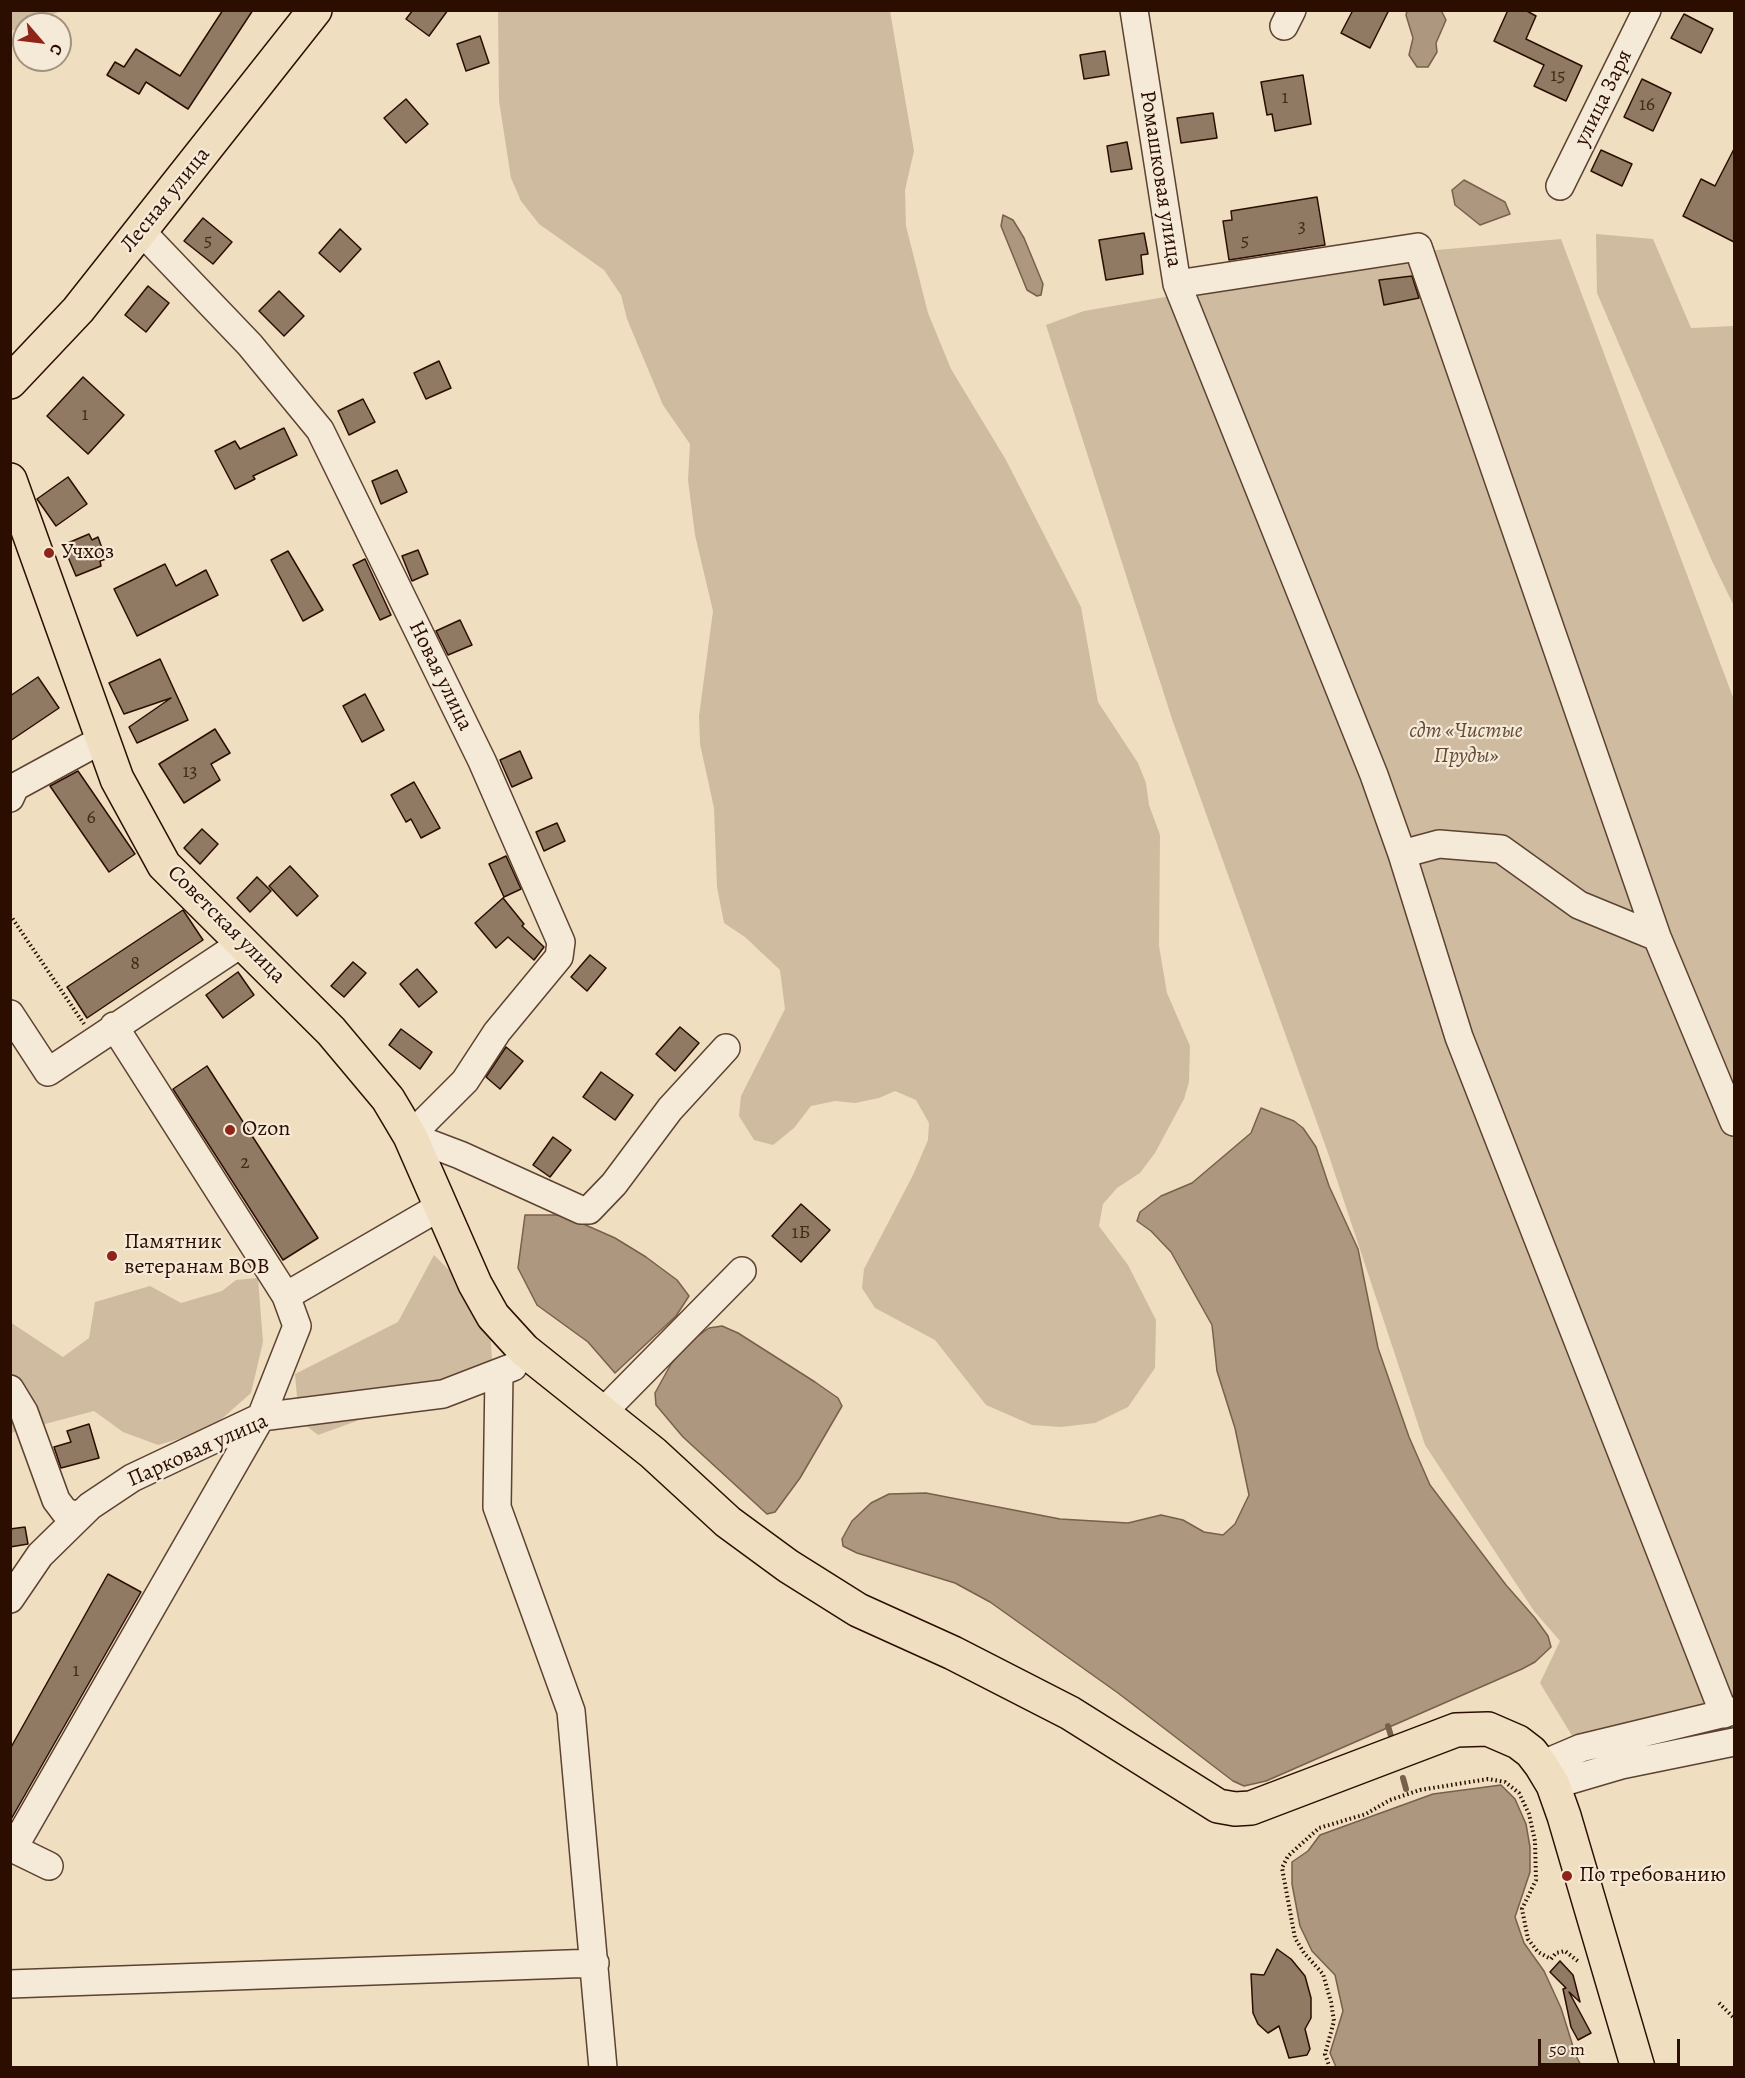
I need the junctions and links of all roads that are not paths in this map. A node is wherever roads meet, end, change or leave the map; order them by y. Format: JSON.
{"nodes":[{"id":1,"x":315,"y":10,"type":"edge"},
{"id":2,"x":1134,"y":10,"type":"edge"},
{"id":3,"x":1647,"y":10,"type":"edge"},
{"id":4,"x":1560,"y":186,"type":"dead end"},
{"id":5,"x":141,"y":231,"type":"junction"},
{"id":6,"x":1177,"y":284,"type":"junction"},
{"id":7,"x":10,"y":382,"type":"edge"},
{"id":8,"x":10,"y":480,"type":"edge"},
{"id":9,"x":104,"y":739,"type":"junction"},
{"id":10,"x":10,"y":798,"type":"edge"},
{"id":11,"x":1402,"y":854,"type":"junction"},
{"id":12,"x":1657,"y":937,"type":"junction"},
{"id":13,"x":242,"y":943,"type":"junction"},
{"id":14,"x":10,"y":1014,"type":"edge"},
{"id":15,"x":104,"y":1033,"type":"junction"},
{"id":16,"x":726,"y":1048,"type":"dead end"},
{"id":17,"x":1734,"y":1122,"type":"edge"},
{"id":18,"x":410,"y":1136,"type":"junction"},
{"id":19,"x":441,"y":1206,"type":"junction"},
{"id":20,"x":742,"y":1271,"type":"dead end"},
{"id":21,"x":286,"y":1296,"type":"junction"},
{"id":22,"x":534,"y":1358,"type":"junction"},
{"id":23,"x":499,"y":1373,"type":"junction"},
{"id":24,"x":10,"y":1389,"type":"edge"},
{"id":25,"x":603,"y":1412,"type":"junction"},
{"id":26,"x":261,"y":1417,"type":"junction"},
{"id":27,"x":22,"y":1435,"type":"edge"},
{"id":28,"x":79,"y":1516,"type":"junction"},
{"id":29,"x":10,"y":1599,"type":"edge"},
{"id":30,"x":1729,"y":1712,"type":"edge"},
{"id":31,"x":1734,"y":1742,"type":"edge"},
{"id":32,"x":1547,"y":1775,"type":"junction"},
{"id":33,"x":13,"y":1847,"type":"edge"},
{"id":34,"x":50,"y":1866,"type":"dead end"},
{"id":35,"x":595,"y":1963,"type":"junction"},
{"id":36,"x":10,"y":1984,"type":"edge"},
{"id":37,"x":603,"y":2067,"type":"edge"},
{"id":38,"x":1638,"y":2067,"type":"edge"}],
"edges":[{"from":1,"to":5,"type":"main road","name":"Лесная улица"},
{"from":2,"to":6,"type":"street","name":"Ромашковая улица"},
{"from":3,"to":4,"type":"street","name":"улица Заря"},
{"from":5,"to":7,"type":"main road","name":"Лесная улица"},
{"from":5,"to":18,"type":"street","name":"Новая улица"},
{"from":6,"to":11,"type":"street"},
{"from":6,"to":12,"type":"street","name":"Ромашковая улица"},
{"from":8,"to":9,"type":"main road","name":"Советская улица"},
{"from":9,"to":10,"type":"street"},
{"from":9,"to":13,"type":"main road","name":"Советская улица"},
{"from":11,"to":12,"type":"street"},
{"from":11,"to":30,"type":"street"},
{"from":12,"to":17,"type":"street"},
{"from":13,"to":15,"type":"street"},
{"from":13,"to":18,"type":"main road","name":"Советская улица"},
{"from":14,"to":15,"type":"street"},
{"from":15,"to":21,"type":"street"},
{"from":16,"to":18,"type":"street"},
{"from":18,"to":19,"type":"main road","name":"Советская улица"},
{"from":19,"to":21,"type":"street"},
{"from":19,"to":22,"type":"main road","name":"Советская улица"},
{"from":20,"to":25,"type":"street"},
{"from":21,"to":26,"type":"street"},
{"from":22,"to":23,"type":"street","name":"Парковая улица"},
{"from":22,"to":25,"type":"main road","name":"Советская улица"},
{"from":23,"to":26,"type":"street","name":"Парковая улица"},
{"from":23,"to":35,"type":"street"},
{"from":24,"to":27,"type":"street"},
{"from":25,"to":32,"type":"main road","name":"Советская улица"},
{"from":26,"to":28,"type":"street","name":"Парковая улица"},
{"from":26,"to":33,"type":"street"},
{"from":27,"to":28,"type":"street"},
{"from":28,"to":29,"type":"street","name":"Парковая улица"},
{"from":30,"to":32,"type":"street"},
{"from":31,"to":32,"type":"street"},
{"from":32,"to":38,"type":"main road"},
{"from":33,"to":34,"type":"street"},
{"from":35,"to":36,"type":"street"},
{"from":35,"to":37,"type":"street"}]}
